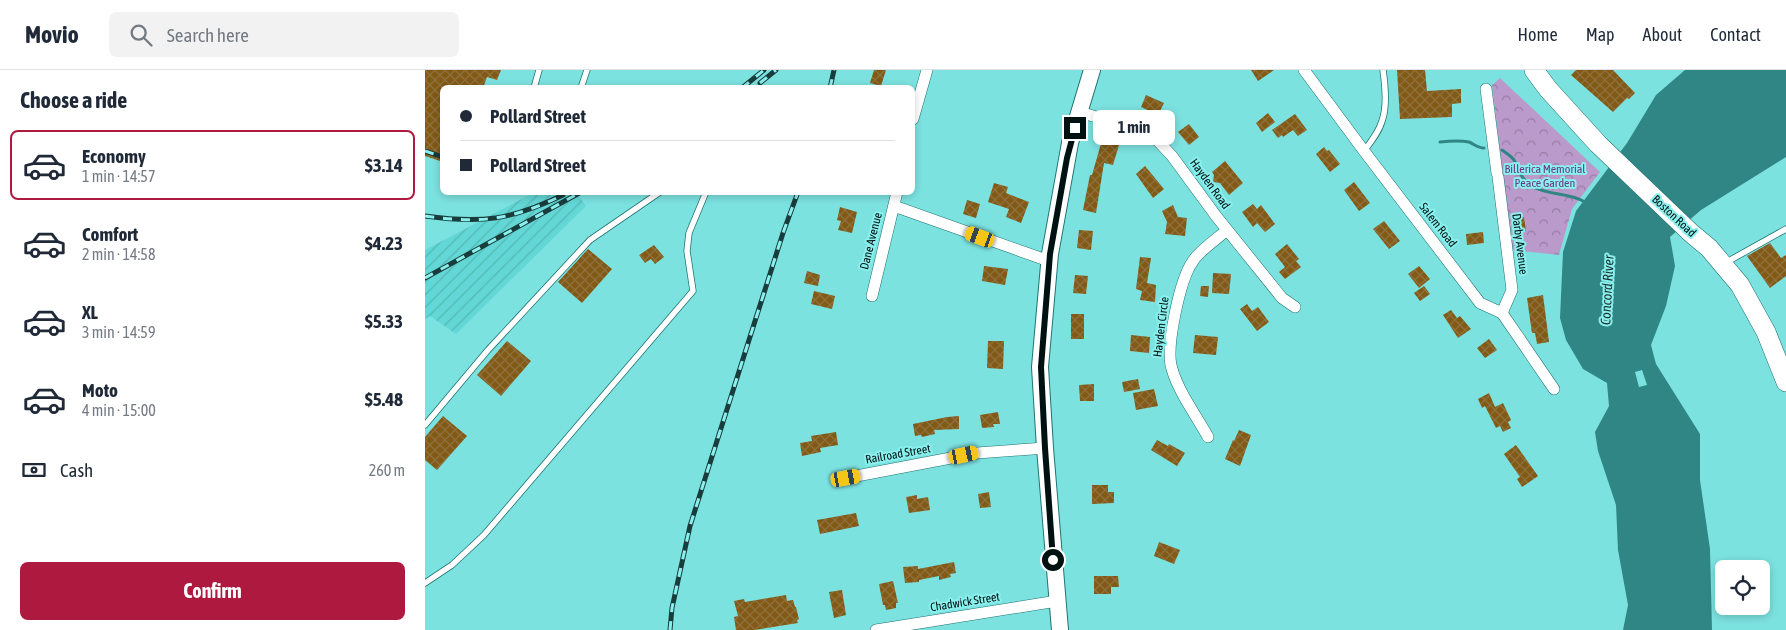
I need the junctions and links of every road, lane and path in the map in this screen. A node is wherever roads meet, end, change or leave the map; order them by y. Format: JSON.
{"nodes":[{"id":1,"x":539,"y":70,"type":"edge"},
{"id":2,"x":587,"y":70,"type":"edge"},
{"id":3,"x":927,"y":70,"type":"edge"},
{"id":4,"x":1093,"y":70,"type":"edge"},
{"id":5,"x":1305,"y":70,"type":"edge"},
{"id":6,"x":1383,"y":70,"type":"edge"},
{"id":7,"x":1534,"y":70,"type":"edge"},
{"id":8,"x":535,"y":85,"type":"edge"},
{"id":9,"x":582,"y":85,"type":"edge"},
{"id":10,"x":1486,"y":89,"type":"dead end"},
{"id":11,"x":1080,"y":112,"type":"junction"},
{"id":12,"x":915,"y":113,"type":"edge"},
{"id":13,"x":1364,"y":152,"type":"junction"},
{"id":14,"x":656,"y":195,"type":"edge"},
{"id":15,"x":705,"y":195,"type":"edge"},
{"id":16,"x":896,"y":195,"type":"edge"},
{"id":17,"x":894,"y":206,"type":"junction"},
{"id":18,"x":1786,"y":229,"type":"edge"},
{"id":19,"x":1227,"y":230,"type":"junction"},
{"id":20,"x":1049,"y":261,"type":"junction"},
{"id":21,"x":1723,"y":264,"type":"junction"},
{"id":22,"x":872,"y":296,"type":"dead end"},
{"id":23,"x":1295,"y":307,"type":"dead end"},
{"id":24,"x":1503,"y":313,"type":"junction"},
{"id":25,"x":1780,"y":350,"type":"edge"},
{"id":26,"x":1786,"y":382,"type":"edge"},
{"id":27,"x":1554,"y":389,"type":"dead end"},
{"id":28,"x":425,"y":424,"type":"edge"},
{"id":29,"x":1208,"y":437,"type":"dead end"},
{"id":30,"x":1045,"y":448,"type":"junction"},
{"id":31,"x":846,"y":478,"type":"dead end"},
{"id":32,"x":425,"y":583,"type":"edge"},
{"id":33,"x":1057,"y":601,"type":"junction"},
{"id":34,"x":876,"y":630,"type":"edge"},
{"id":35,"x":1060,"y":630,"type":"edge"}],
"edges":[{"from":1,"to":8,"type":"lane"},
{"from":2,"to":9,"type":"lane"},
{"from":3,"to":12,"type":"street"},
{"from":4,"to":11,"type":"main road"},
{"from":5,"to":13,"type":"street","name":"Salem Road"},
{"from":6,"to":13,"type":"lane"},
{"from":7,"to":21,"type":"main road","name":"Boston Road"},
{"from":10,"to":24,"type":"street","name":"Darby Avenue"},
{"from":11,"to":19,"type":"street","name":"Hayden Road"},
{"from":11,"to":20,"type":"main road"},
{"from":13,"to":24,"type":"street","name":"Salem Road"},
{"from":14,"to":28,"type":"lane"},
{"from":15,"to":32,"type":"lane"},
{"from":16,"to":17,"type":"street","name":"Dane Avenue"},
{"from":17,"to":20,"type":"street"},
{"from":17,"to":22,"type":"street","name":"Dane Avenue"},
{"from":18,"to":21,"type":"lane"},
{"from":19,"to":23,"type":"street","name":"Hayden Road"},
{"from":19,"to":29,"type":"street","name":"Hayden Circle"},
{"from":20,"to":30,"type":"main road"},
{"from":21,"to":25,"type":"main road","name":"Boston Road"},
{"from":24,"to":27,"type":"street"},
{"from":25,"to":26,"type":"main road","name":"Boston Road"},
{"from":30,"to":31,"type":"street","name":"Railroad Street"},
{"from":30,"to":33,"type":"main road"},
{"from":33,"to":34,"type":"street","name":"Chadwick Street"},
{"from":33,"to":35,"type":"main road"}]}
